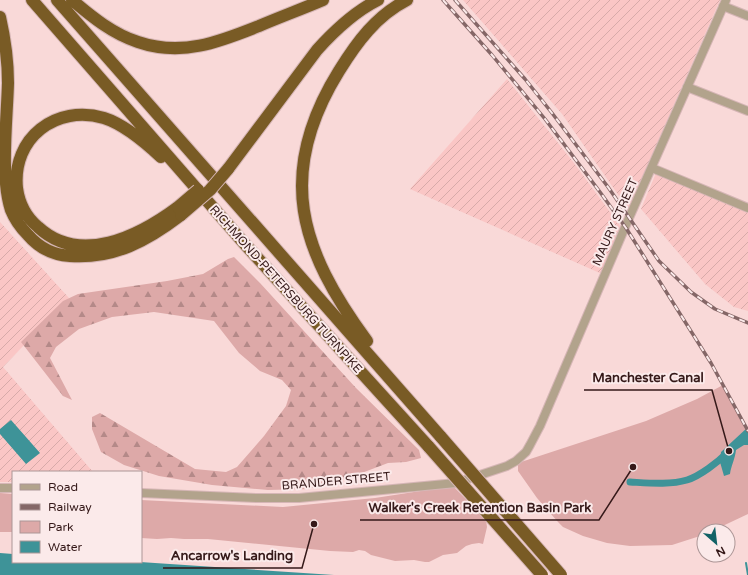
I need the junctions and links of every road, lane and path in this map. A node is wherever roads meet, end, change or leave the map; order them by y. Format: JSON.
{"nodes":[{"id":1,"x":32,"y":0,"type":"edge"},
{"id":2,"x":57,"y":0,"type":"edge"},
{"id":3,"x":72,"y":0,"type":"edge"},
{"id":4,"x":323,"y":0,"type":"edge"},
{"id":5,"x":363,"y":0,"type":"edge"},
{"id":6,"x":378,"y":0,"type":"edge"},
{"id":7,"x":407,"y":0,"type":"edge"},
{"id":8,"x":725,"y":3,"type":"edge"},
{"id":9,"x":748,"y":16,"type":"edge"},
{"id":10,"x":0,"y":17,"type":"edge"},
{"id":11,"x":687,"y":87,"type":"junction"},
{"id":12,"x":748,"y":111,"type":"edge"},
{"id":13,"x":225,"y":167,"type":"junction"},
{"id":14,"x":652,"y":168,"type":"junction"},
{"id":15,"x":748,"y":208,"type":"edge"},
{"id":16,"x":180,"y":211,"type":"junction"},
{"id":17,"x":225,"y":222,"type":"junction"},
{"id":18,"x":419,"y":411,"type":"junction"},
{"id":19,"x":526,"y":452,"type":"joint"},
{"id":20,"x":0,"y":488,"type":"edge"},
{"id":21,"x":12,"y":488,"type":"edge"},
{"id":22,"x":142,"y":493,"type":"edge"},
{"id":23,"x":542,"y":575,"type":"edge"},
{"id":24,"x":561,"y":575,"type":"edge"}],
"edges":[{"from":1,"to":17,"type":"highway","name":"RICHMOND-PETERSBURG TURNPIKE"},
{"from":2,"to":18,"type":"highway","name":"RICHMOND-PETERSBURG TURNPIKE"},
{"from":3,"to":4,"type":"highway"},
{"from":5,"to":13,"type":"highway"},
{"from":6,"to":13,"type":"highway"},
{"from":7,"to":18,"type":"highway"},
{"from":8,"to":9,"type":"street"},
{"from":8,"to":11,"type":"street","name":"MAURY STREET"},
{"from":10,"to":16,"type":"highway"},
{"from":11,"to":12,"type":"street"},
{"from":11,"to":14,"type":"street","name":"MAURY STREET"},
{"from":13,"to":16,"type":"highway","bridge":true},
{"from":14,"to":15,"type":"street"},
{"from":14,"to":19,"type":"street","name":"MAURY STREET"},
{"from":16,"to":17,"type":"highway"},
{"from":17,"to":23,"type":"highway","name":"RICHMOND-PETERSBURG TURNPIKE","bridge":true},
{"from":18,"to":24,"type":"highway","name":"RICHMOND-PETERSBURG TURNPIKE","bridge":true},
{"from":19,"to":22,"type":"street","name":"BRANDER STREET"},
{"from":20,"to":21,"type":"street"}]}
